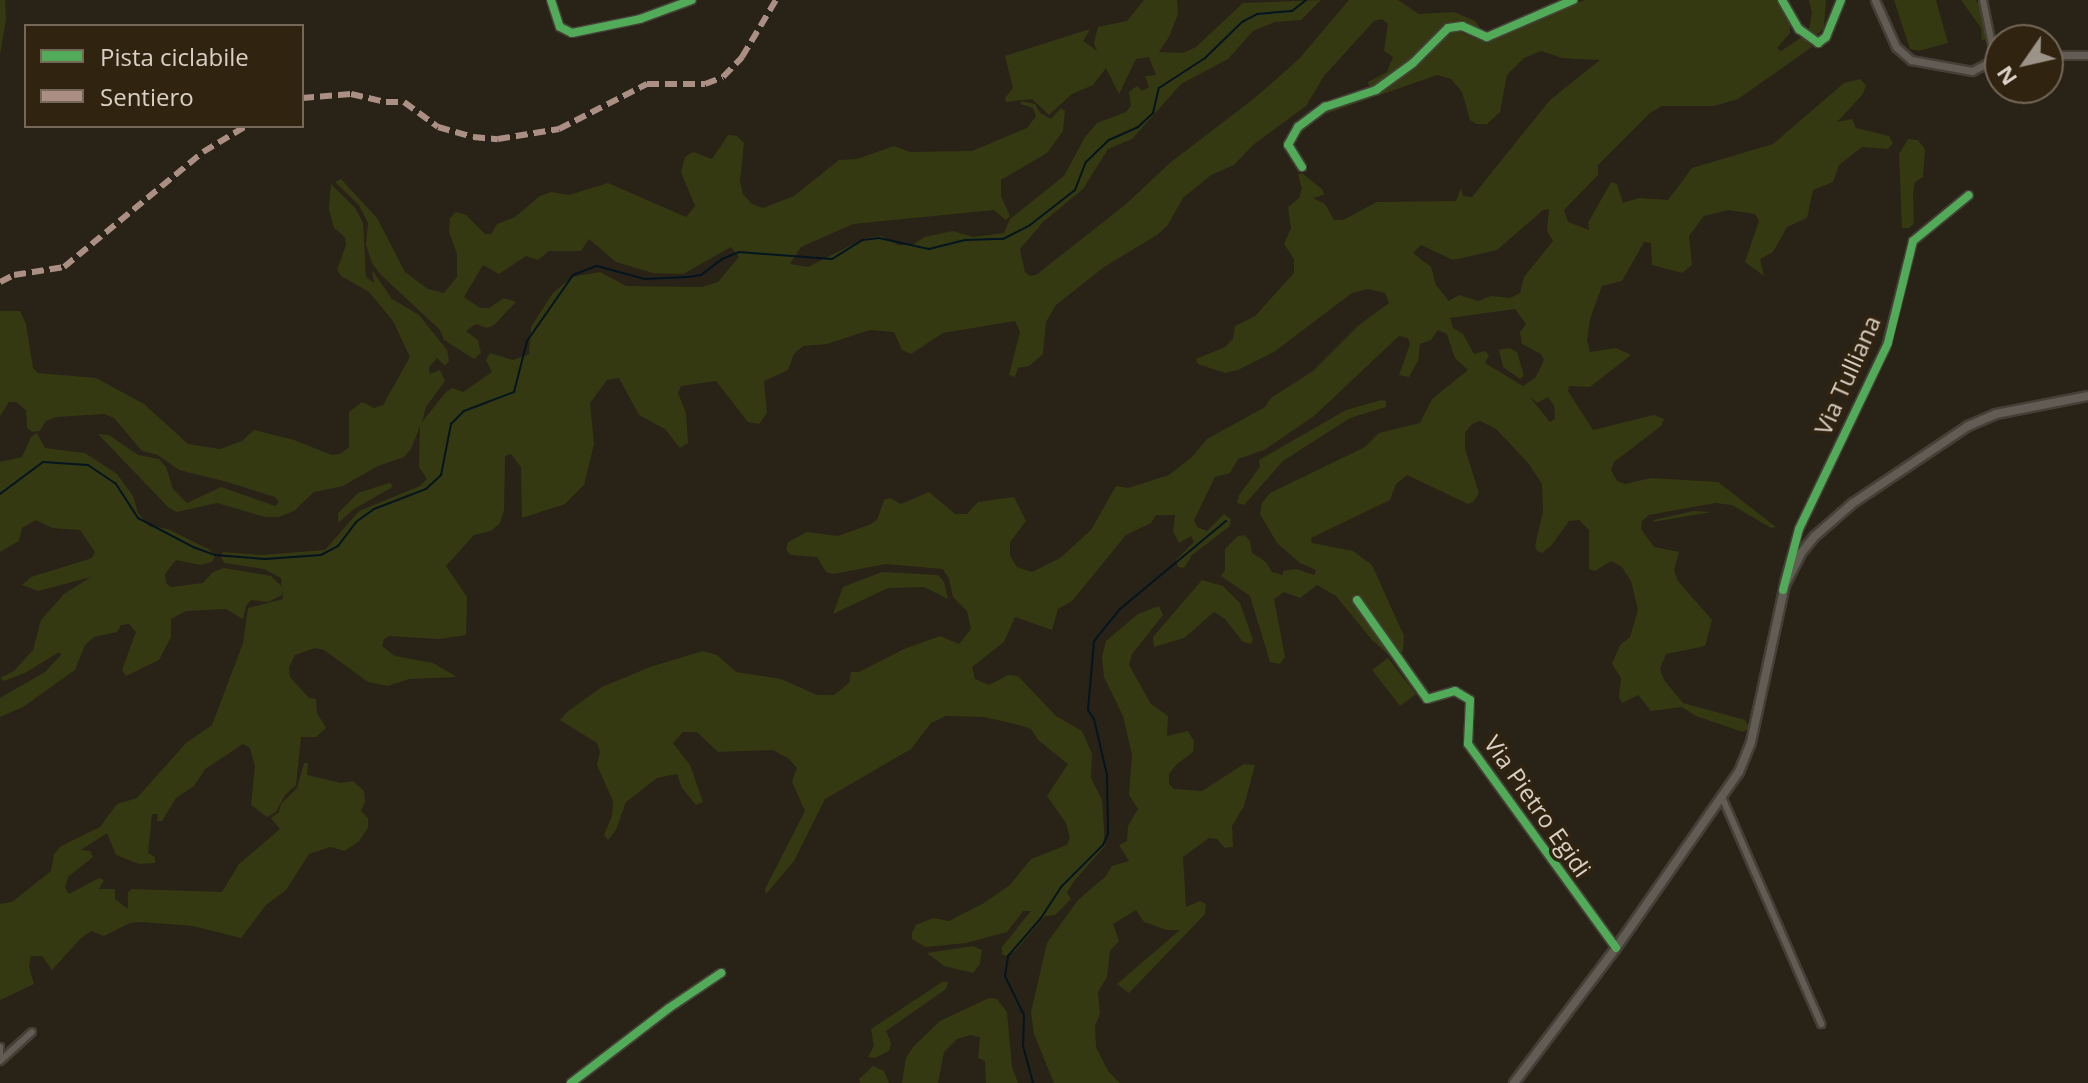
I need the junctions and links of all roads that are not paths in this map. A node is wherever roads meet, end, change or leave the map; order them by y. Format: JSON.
{"nodes":[{"id":1,"x":551,"y":0,"type":"edge"},
{"id":2,"x":692,"y":0,"type":"edge"},
{"id":3,"x":1573,"y":0,"type":"edge"},
{"id":4,"x":1782,"y":0,"type":"edge"},
{"id":5,"x":1841,"y":0,"type":"edge"},
{"id":6,"x":1875,"y":0,"type":"edge"},
{"id":7,"x":1983,"y":0,"type":"edge"},
{"id":8,"x":1989,"y":24,"type":"edge"},
{"id":9,"x":2064,"y":55,"type":"edge"},
{"id":10,"x":2088,"y":55,"type":"edge"},
{"id":11,"x":1984,"y":65,"type":"edge"},
{"id":12,"x":1302,"y":167,"type":"dead end"},
{"id":13,"x":1969,"y":195,"type":"dead end"},
{"id":14,"x":2088,"y":396,"type":"edge"},
{"id":15,"x":1783,"y":590,"type":"junction"},
{"id":16,"x":1357,"y":600,"type":"dead end"},
{"id":17,"x":1722,"y":797,"type":"junction"},
{"id":18,"x":1616,"y":948,"type":"junction"},
{"id":19,"x":721,"y":973,"type":"dead end"},
{"id":20,"x":1821,"y":1024,"type":"dead end"},
{"id":21,"x":32,"y":1032,"type":"dead end"},
{"id":22,"x":0,"y":1047,"type":"edge"},
{"id":23,"x":0,"y":1059,"type":"edge"},
{"id":24,"x":571,"y":1083,"type":"edge"},
{"id":25,"x":1514,"y":1083,"type":"edge"}],
"edges":[{"from":1,"to":2,"type":"street"},
{"from":3,"to":12,"type":"street"},
{"from":4,"to":5,"type":"street"},
{"from":6,"to":11,"type":"street"},
{"from":7,"to":8,"type":"street"},
{"from":9,"to":10,"type":"street"},
{"from":13,"to":15,"type":"street","name":"Via Tulliana"},
{"from":14,"to":15,"type":"main road"},
{"from":15,"to":17,"type":"main road"},
{"from":16,"to":18,"type":"street","name":"Via Pietro Egidi"},
{"from":17,"to":18,"type":"main road"},
{"from":17,"to":20,"type":"street"},
{"from":18,"to":25,"type":"main road"},
{"from":19,"to":24,"type":"street"},
{"from":21,"to":23,"type":"street"},
{"from":22,"to":23,"type":"street"}]}
